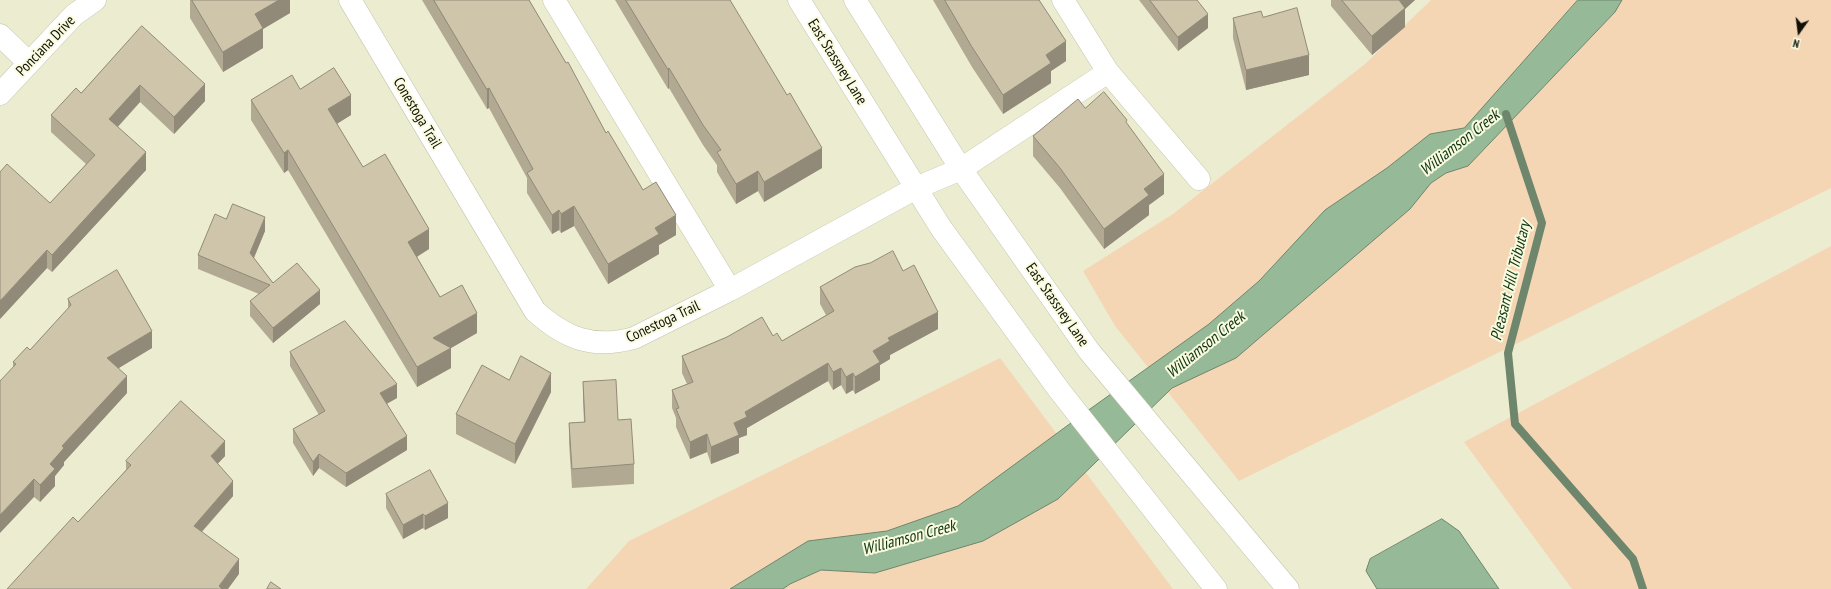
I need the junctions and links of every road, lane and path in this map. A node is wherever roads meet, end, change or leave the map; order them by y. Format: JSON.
{"nodes":[{"id":1,"x":94,"y":0,"type":"edge"},
{"id":2,"x":350,"y":0,"type":"edge"},
{"id":3,"x":554,"y":0,"type":"edge"},
{"id":4,"x":798,"y":0,"type":"edge"},
{"id":5,"x":855,"y":0,"type":"edge"},
{"id":6,"x":1063,"y":0,"type":"edge"},
{"id":7,"x":0,"y":35,"type":"edge"},
{"id":8,"x":29,"y":63,"type":"junction"},
{"id":9,"x":1108,"y":72,"type":"junction"},
{"id":10,"x":0,"y":94,"type":"edge"},
{"id":11,"x":961,"y":169,"type":"junction"},
{"id":12,"x":1199,"y":179,"type":"dead end"},
{"id":13,"x":916,"y":188,"type":"junction"},
{"id":14,"x":730,"y":290,"type":"junction"},
{"id":15,"x":1216,"y":589,"type":"edge"},
{"id":16,"x":1288,"y":589,"type":"edge"}],
"edges":[{"from":1,"to":8,"type":"main road","name":"Ponciana Drive"},
{"from":2,"to":14,"type":"main road","name":"Conestoga Trail"},
{"from":3,"to":14,"type":"main road"},
{"from":4,"to":13,"type":"main road","name":"East Stassney Lane"},
{"from":5,"to":11,"type":"main road","name":"East Stassney Lane"},
{"from":6,"to":9,"type":"main road"},
{"from":7,"to":8,"type":"main road"},
{"from":8,"to":10,"type":"main road","name":"Ponciana Drive"},
{"from":9,"to":11,"type":"main road","name":"Conestoga Trail"},
{"from":9,"to":12,"type":"main road"},
{"from":11,"to":13,"type":"main road","name":"Conestoga Trail"},
{"from":11,"to":16,"type":"main road","name":"East Stassney Lane"},
{"from":13,"to":14,"type":"main road","name":"Conestoga Trail"},
{"from":13,"to":15,"type":"main road","name":"East Stassney Lane"}]}
